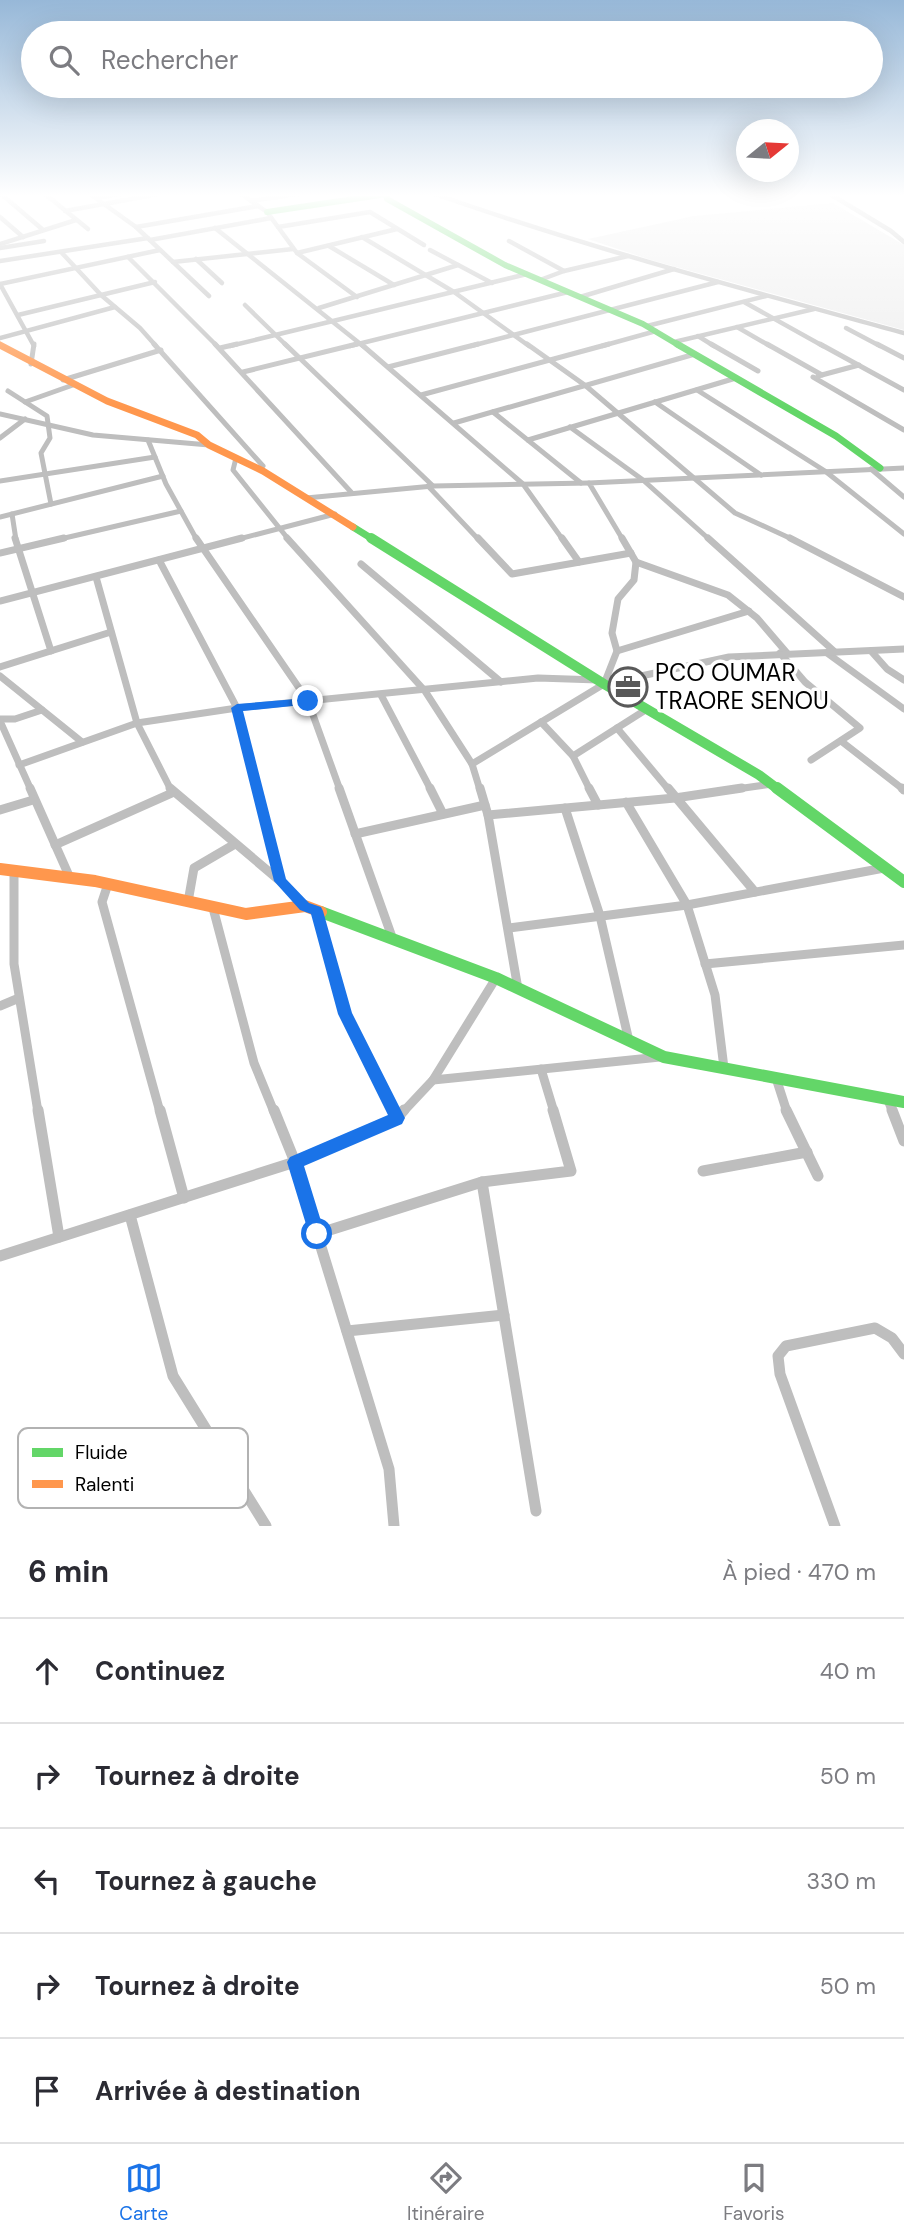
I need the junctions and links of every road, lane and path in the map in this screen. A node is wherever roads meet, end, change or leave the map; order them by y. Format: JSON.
{"nodes":[{"id":1,"x":73,"y":265,"type":"edge"},
{"id":2,"x":88,"y":265,"type":"edge"},
{"id":3,"x":137,"y":265,"type":"edge"},
{"id":4,"x":176,"y":265,"type":"edge"},
{"id":5,"x":202,"y":265,"type":"edge"},
{"id":6,"x":263,"y":265,"type":"edge"},
{"id":7,"x":314,"y":265,"type":"edge"},
{"id":8,"x":361,"y":265,"type":"edge"},
{"id":9,"x":410,"y":265,"type":"edge"},
{"id":10,"x":458,"y":265,"type":"joint"},
{"id":11,"x":511,"y":265,"type":"edge"},
{"id":12,"x":553,"y":265,"type":"edge"},
{"id":13,"x":589,"y":265,"type":"edge"},
{"id":14,"x":661,"y":265,"type":"edge"},
{"id":15,"x":75,"y":268,"type":"junction"},
{"id":16,"x":674,"y":269,"type":"junction"},
{"id":17,"x":564,"y":271,"type":"junction"},
{"id":18,"x":527,"y":274,"type":"junction"},
{"id":19,"x":426,"y":275,"type":"junction"},
{"id":20,"x":540,"y":280,"type":"junction"},
{"id":21,"x":719,"y":281,"type":"junction"},
{"id":22,"x":155,"y":282,"type":"junction"},
{"id":23,"x":492,"y":283,"type":"junction"},
{"id":24,"x":0,"y":284,"type":"edge"},
{"id":25,"x":222,"y":284,"type":"dead end"},
{"id":26,"x":394,"y":285,"type":"junction"},
{"id":27,"x":454,"y":292,"type":"junction"},
{"id":28,"x":568,"y":292,"type":"junction"},
{"id":29,"x":101,"y":295,"type":"junction"},
{"id":30,"x":769,"y":295,"type":"junction"},
{"id":31,"x":209,"y":296,"type":"dead end"},
{"id":32,"x":356,"y":297,"type":"junction"},
{"id":33,"x":580,"y":297,"type":"junction"},
{"id":34,"x":744,"y":302,"type":"junction"},
{"id":35,"x":245,"y":305,"type":"dead end"},
{"id":36,"x":115,"y":307,"type":"junction"},
{"id":37,"x":319,"y":308,"type":"junction"},
{"id":38,"x":817,"y":308,"type":"junction"},
{"id":39,"x":610,"y":309,"type":"junction"},
{"id":40,"x":484,"y":313,"type":"junction"},
{"id":41,"x":18,"y":315,"type":"junction"},
{"id":42,"x":774,"y":318,"type":"junction"},
{"id":43,"x":334,"y":320,"type":"junction"},
{"id":44,"x":737,"y":327,"type":"junction"},
{"id":45,"x":846,"y":328,"type":"dead end"},
{"id":46,"x":651,"y":329,"type":"junction"},
{"id":47,"x":27,"y":331,"type":"junction"},
{"id":48,"x":904,"y":333,"type":"edge"},
{"id":49,"x":276,"y":334,"type":"junction"},
{"id":50,"x":515,"y":335,"type":"junction"},
{"id":51,"x":698,"y":336,"type":"junction"},
{"id":52,"x":0,"y":338,"type":"edge"},
{"id":53,"x":674,"y":342,"type":"junction"},
{"id":54,"x":361,"y":343,"type":"junction"},
{"id":55,"x":0,"y":345,"type":"edge"},
{"id":56,"x":219,"y":348,"type":"junction"},
{"id":57,"x":161,"y":350,"type":"junction"},
{"id":58,"x":695,"y":354,"type":"junction"},
{"id":59,"x":301,"y":358,"type":"junction"},
{"id":60,"x":904,"y":358,"type":"edge"},
{"id":61,"x":550,"y":360,"type":"junction"},
{"id":62,"x":32,"y":364,"type":"junction"},
{"id":63,"x":859,"y":365,"type":"junction"},
{"id":64,"x":388,"y":367,"type":"junction"},
{"id":65,"x":758,"y":371,"type":"dead end"},
{"id":66,"x":243,"y":372,"type":"junction"},
{"id":67,"x":822,"y":375,"type":"junction"},
{"id":68,"x":736,"y":378,"type":"junction"},
{"id":69,"x":68,"y":383,"type":"junction"},
{"id":70,"x":586,"y":386,"type":"junction"},
{"id":71,"x":697,"y":390,"type":"junction"},
{"id":72,"x":904,"y":390,"type":"edge"},
{"id":73,"x":8,"y":391,"type":"dead end"},
{"id":74,"x":421,"y":395,"type":"junction"},
{"id":75,"x":25,"y":402,"type":"junction"},
{"id":76,"x":655,"y":402,"type":"junction"},
{"id":77,"x":493,"y":412,"type":"junction"},
{"id":78,"x":619,"y":413,"type":"junction"},
{"id":79,"x":0,"y":414,"type":"edge"},
{"id":80,"x":25,"y":419,"type":"junction"},
{"id":81,"x":454,"y":423,"type":"junction"},
{"id":82,"x":48,"y":424,"type":"junction"},
{"id":83,"x":570,"y":427,"type":"junction"},
{"id":84,"x":904,"y":430,"type":"edge"},
{"id":85,"x":0,"y":438,"type":"edge"},
{"id":86,"x":148,"y":440,"type":"junction"},
{"id":87,"x":528,"y":440,"type":"junction"},
{"id":88,"x":209,"y":445,"type":"junction"},
{"id":89,"x":155,"y":457,"type":"junction"},
{"id":90,"x":236,"y":458,"type":"junction"},
{"id":91,"x":263,"y":468,"type":"junction"},
{"id":92,"x":904,"y":468,"type":"edge"},
{"id":93,"x":876,"y":469,"type":"junction"},
{"id":94,"x":825,"y":471,"type":"junction"},
{"id":95,"x":45,"y":474,"type":"junction"},
{"id":96,"x":761,"y":475,"type":"junction"},
{"id":97,"x":163,"y":476,"type":"junction"},
{"id":98,"x":697,"y":478,"type":"junction"},
{"id":99,"x":643,"y":480,"type":"junction"},
{"id":100,"x":0,"y":481,"type":"edge"},
{"id":101,"x":585,"y":483,"type":"junction"},
{"id":102,"x":523,"y":484,"type":"junction"},
{"id":103,"x":430,"y":486,"type":"junction"},
{"id":104,"x":351,"y":492,"type":"junction"},
{"id":105,"x":904,"y":497,"type":"edge"},
{"id":106,"x":306,"y":498,"type":"junction"},
{"id":107,"x":51,"y":504,"type":"junction"},
{"id":108,"x":181,"y":511,"type":"junction"},
{"id":109,"x":12,"y":514,"type":"junction"},
{"id":110,"x":335,"y":514,"type":"junction"},
{"id":111,"x":0,"y":517,"type":"edge"},
{"id":112,"x":279,"y":529,"type":"junction"},
{"id":113,"x":904,"y":534,"type":"edge"},
{"id":114,"x":202,"y":549,"type":"junction"},
{"id":115,"x":17,"y":550,"type":"junction"},
{"id":116,"x":0,"y":553,"type":"edge"},
{"id":117,"x":631,"y":553,"type":"junction"},
{"id":118,"x":159,"y":560,"type":"junction"},
{"id":119,"x":579,"y":562,"type":"junction"},
{"id":120,"x":636,"y":562,"type":"junction"},
{"id":121,"x":361,"y":564,"type":"dead end"},
{"id":122,"x":96,"y":577,"type":"junction"},
{"id":123,"x":32,"y":593,"type":"junction"},
{"id":124,"x":904,"y":597,"type":"edge"},
{"id":125,"x":0,"y":601,"type":"edge"},
{"id":126,"x":749,"y":611,"type":"junction"},
{"id":127,"x":111,"y":632,"type":"junction"},
{"id":128,"x":904,"y":649,"type":"edge"},
{"id":129,"x":51,"y":651,"type":"junction"},
{"id":130,"x":617,"y":651,"type":"junction"},
{"id":131,"x":831,"y":652,"type":"junction"},
{"id":132,"x":871,"y":652,"type":"junction"},
{"id":133,"x":783,"y":653,"type":"junction"},
{"id":134,"x":0,"y":667,"type":"edge"},
{"id":135,"x":0,"y":676,"type":"edge"},
{"id":136,"x":904,"y":680,"type":"edge"},
{"id":137,"x":501,"y":682,"type":"junction"},
{"id":138,"x":601,"y":682,"type":"junction"},
{"id":139,"x":425,"y":691,"type":"junction"},
{"id":140,"x":381,"y":695,"type":"junction"},
{"id":141,"x":308,"y":701,"type":"junction"},
{"id":142,"x":237,"y":708,"type":"junction"},
{"id":143,"x":647,"y":709,"type":"junction"},
{"id":144,"x":904,"y":709,"type":"edge"},
{"id":145,"x":42,"y":710,"type":"junction"},
{"id":146,"x":0,"y":720,"type":"edge"},
{"id":147,"x":541,"y":722,"type":"junction"},
{"id":148,"x":137,"y":723,"type":"junction"},
{"id":149,"x":617,"y":728,"type":"junction"},
{"id":150,"x":841,"y":741,"type":"junction"},
{"id":151,"x":82,"y":743,"type":"junction"},
{"id":152,"x":573,"y":756,"type":"junction"},
{"id":153,"x":811,"y":760,"type":"dead end"},
{"id":154,"x":472,"y":764,"type":"junction"},
{"id":155,"x":19,"y":765,"type":"junction"},
{"id":156,"x":772,"y":784,"type":"junction"},
{"id":157,"x":904,"y":790,"type":"edge"},
{"id":158,"x":172,"y":793,"type":"junction"},
{"id":159,"x":675,"y":798,"type":"junction"},
{"id":160,"x":33,"y":800,"type":"junction"},
{"id":161,"x":626,"y":802,"type":"junction"},
{"id":162,"x":597,"y":805,"type":"junction"},
{"id":163,"x":565,"y":808,"type":"junction"},
{"id":164,"x":0,"y":810,"type":"edge"},
{"id":165,"x":487,"y":810,"type":"junction"},
{"id":166,"x":443,"y":814,"type":"junction"},
{"id":167,"x":355,"y":834,"type":"junction"},
{"id":168,"x":234,"y":844,"type":"junction"},
{"id":169,"x":55,"y":845,"type":"junction"},
{"id":170,"x":884,"y":867,"type":"junction"},
{"id":171,"x":0,"y":869,"type":"edge"},
{"id":172,"x":14,"y":870,"type":"junction"},
{"id":173,"x":70,"y":878,"type":"junction"},
{"id":174,"x":280,"y":881,"type":"junction"},
{"id":175,"x":904,"y":882,"type":"edge"},
{"id":176,"x":108,"y":884,"type":"junction"},
{"id":177,"x":755,"y":892,"type":"junction"},
{"id":178,"x":188,"y":902,"type":"junction"},
{"id":179,"x":687,"y":905,"type":"junction"},
{"id":180,"x":304,"y":906,"type":"junction"},
{"id":181,"x":213,"y":908,"type":"junction"},
{"id":182,"x":317,"y":911,"type":"junction"},
{"id":183,"x":600,"y":916,"type":"junction"},
{"id":184,"x":509,"y":928,"type":"junction"},
{"id":185,"x":392,"y":937,"type":"junction"},
{"id":186,"x":904,"y":946,"type":"edge"},
{"id":187,"x":705,"y":964,"type":"junction"},
{"id":188,"x":496,"y":978,"type":"junction"},
{"id":189,"x":518,"y":989,"type":"junction"},
{"id":190,"x":19,"y":998,"type":"junction"},
{"id":191,"x":0,"y":1006,"type":"edge"},
{"id":192,"x":629,"y":1041,"type":"junction"},
{"id":193,"x":663,"y":1057,"type":"junction"},
{"id":194,"x":724,"y":1068,"type":"junction"},
{"id":195,"x":541,"y":1069,"type":"junction"},
{"id":196,"x":776,"y":1078,"type":"junction"},
{"id":197,"x":433,"y":1080,"type":"junction"},
{"id":198,"x":887,"y":1098,"type":"junction"},
{"id":199,"x":904,"y":1102,"type":"edge"},
{"id":200,"x":397,"y":1118,"type":"junction"},
{"id":201,"x":904,"y":1141,"type":"edge"},
{"id":202,"x":807,"y":1152,"type":"junction"},
{"id":203,"x":295,"y":1162,"type":"junction"},
{"id":204,"x":703,"y":1171,"type":"dead end"},
{"id":205,"x":818,"y":1176,"type":"dead end"},
{"id":206,"x":482,"y":1182,"type":"junction"},
{"id":207,"x":184,"y":1198,"type":"junction"},
{"id":208,"x":130,"y":1215,"type":"junction"},
{"id":209,"x":317,"y":1234,"type":"junction"},
{"id":210,"x":59,"y":1237,"type":"junction"},
{"id":211,"x":0,"y":1256,"type":"edge"},
{"id":212,"x":504,"y":1315,"type":"junction"},
{"id":213,"x":347,"y":1331,"type":"junction"},
{"id":214,"x":904,"y":1354,"type":"edge"},
{"id":215,"x":205,"y":1428,"type":"edge"},
{"id":216,"x":248,"y":1497,"type":"edge"},
{"id":217,"x":536,"y":1511,"type":"dead end"},
{"id":218,"x":266,"y":1526,"type":"edge"},
{"id":219,"x":394,"y":1526,"type":"edge"},
{"id":220,"x":835,"y":1526,"type":"edge"}],
"edges":[{"from":1,"to":15,"type":"street"},
{"from":2,"to":15,"type":"street"},
{"from":3,"to":22,"type":"street"},
{"from":4,"to":31,"type":"street"},
{"from":5,"to":25,"type":"street"},
{"from":6,"to":37,"type":"street"},
{"from":7,"to":32,"type":"street"},
{"from":8,"to":26,"type":"street"},
{"from":9,"to":19,"type":"street"},
{"from":10,"to":19,"type":"street"},
{"from":10,"to":23,"type":"street"},
{"from":11,"to":18,"type":"street"},
{"from":12,"to":17,"type":"street"},
{"from":13,"to":17,"type":"street"},
{"from":14,"to":16,"type":"street"},
{"from":15,"to":24,"type":"street"},
{"from":15,"to":29,"type":"street"},
{"from":16,"to":21,"type":"street"},
{"from":16,"to":33,"type":"street"},
{"from":17,"to":20,"type":"street"},
{"from":18,"to":20,"type":"street"},
{"from":18,"to":23,"type":"street"},
{"from":19,"to":26,"type":"street"},
{"from":19,"to":27,"type":"street"},
{"from":20,"to":28,"type":"street"},
{"from":21,"to":30,"type":"street"},
{"from":21,"to":39,"type":"street"},
{"from":22,"to":29,"type":"street"},
{"from":22,"to":56,"type":"street"},
{"from":23,"to":27,"type":"street"},
{"from":24,"to":41,"type":"street"},
{"from":26,"to":32,"type":"street"},
{"from":27,"to":40,"type":"street"},
{"from":27,"to":43,"type":"street"},
{"from":28,"to":33,"type":"street"},
{"from":28,"to":40,"type":"street"},
{"from":29,"to":36,"type":"street"},
{"from":29,"to":41,"type":"street"},
{"from":30,"to":34,"type":"street"},
{"from":30,"to":38,"type":"street"},
{"from":32,"to":37,"type":"street"},
{"from":33,"to":39,"type":"street"},
{"from":34,"to":42,"type":"street"},
{"from":34,"to":46,"type":"street"},
{"from":35,"to":49,"type":"street"},
{"from":36,"to":47,"type":"street"},
{"from":36,"to":57,"type":"street"},
{"from":37,"to":43,"type":"street"},
{"from":38,"to":42,"type":"street"},
{"from":38,"to":48,"type":"street"},
{"from":39,"to":46,"type":"street"},
{"from":39,"to":50,"type":"street"},
{"from":40,"to":50,"type":"street"},
{"from":40,"to":54,"type":"street"},
{"from":41,"to":47,"type":"street"},
{"from":42,"to":44,"type":"street"},
{"from":42,"to":63,"type":"street"},
{"from":43,"to":49,"type":"street"},
{"from":43,"to":54,"type":"street"},
{"from":44,"to":51,"type":"street"},
{"from":44,"to":67,"type":"street"},
{"from":45,"to":60,"type":"street"},
{"from":46,"to":53,"type":"street"},
{"from":46,"to":61,"type":"street"},
{"from":47,"to":52,"type":"street"},
{"from":47,"to":62,"type":"street"},
{"from":49,"to":56,"type":"street"},
{"from":49,"to":59,"type":"street"},
{"from":50,"to":61,"type":"street"},
{"from":50,"to":64,"type":"street"},
{"from":51,"to":53,"type":"street"},
{"from":51,"to":65,"type":"street"},
{"from":53,"to":58,"type":"street"},
{"from":54,"to":59,"type":"street"},
{"from":54,"to":64,"type":"street"},
{"from":55,"to":62,"type":"street"},
{"from":56,"to":66,"type":"street"},
{"from":57,"to":69,"type":"street"},
{"from":57,"to":91,"type":"street"},
{"from":58,"to":68,"type":"street"},
{"from":58,"to":70,"type":"street"},
{"from":59,"to":66,"type":"street"},
{"from":59,"to":103,"type":"street"},
{"from":61,"to":70,"type":"street"},
{"from":61,"to":74,"type":"street"},
{"from":62,"to":69,"type":"street"},
{"from":63,"to":67,"type":"street"},
{"from":63,"to":72,"type":"street"},
{"from":64,"to":74,"type":"street"},
{"from":66,"to":104,"type":"street"},
{"from":67,"to":84,"type":"street"},
{"from":68,"to":71,"type":"street"},
{"from":68,"to":93,"type":"street"},
{"from":69,"to":75,"type":"street"},
{"from":69,"to":88,"type":"street"},
{"from":70,"to":77,"type":"street"},
{"from":70,"to":78,"type":"street"},
{"from":71,"to":76,"type":"street"},
{"from":71,"to":94,"type":"street"},
{"from":73,"to":75,"type":"street"},
{"from":74,"to":81,"type":"street"},
{"from":75,"to":82,"type":"street"},
{"from":76,"to":78,"type":"street"},
{"from":76,"to":96,"type":"street"},
{"from":77,"to":81,"type":"street"},
{"from":77,"to":87,"type":"street"},
{"from":78,"to":83,"type":"street"},
{"from":78,"to":98,"type":"street"},
{"from":79,"to":80,"type":"street"},
{"from":80,"to":82,"type":"street"},
{"from":80,"to":85,"type":"street"},
{"from":81,"to":102,"type":"street"},
{"from":82,"to":86,"type":"street"},
{"from":82,"to":95,"type":"street"},
{"from":83,"to":87,"type":"street"},
{"from":83,"to":99,"type":"street"},
{"from":86,"to":88,"type":"street"},
{"from":86,"to":89,"type":"street"},
{"from":87,"to":101,"type":"street"},
{"from":88,"to":90,"type":"street"},
{"from":89,"to":95,"type":"street"},
{"from":89,"to":97,"type":"street"},
{"from":90,"to":91,"type":"street"},
{"from":90,"to":112,"type":"street"},
{"from":91,"to":106,"type":"street"},
{"from":92,"to":93,"type":"street"},
{"from":93,"to":94,"type":"street"},
{"from":93,"to":105,"type":"street"},
{"from":94,"to":96,"type":"street"},
{"from":94,"to":113,"type":"street"},
{"from":95,"to":100,"type":"street"},
{"from":95,"to":107,"type":"street"},
{"from":96,"to":98,"type":"street"},
{"from":97,"to":107,"type":"street"},
{"from":97,"to":108,"type":"street"},
{"from":98,"to":99,"type":"street"},
{"from":98,"to":124,"type":"street"},
{"from":99,"to":101,"type":"street"},
{"from":99,"to":131,"type":"street"},
{"from":101,"to":102,"type":"street"},
{"from":101,"to":117,"type":"street"},
{"from":102,"to":103,"type":"street"},
{"from":102,"to":119,"type":"street"},
{"from":103,"to":104,"type":"street"},
{"from":103,"to":119,"type":"street"},
{"from":104,"to":106,"type":"street"},
{"from":106,"to":110,"type":"street"},
{"from":107,"to":109,"type":"street"},
{"from":108,"to":114,"type":"street"},
{"from":108,"to":115,"type":"street"},
{"from":109,"to":111,"type":"street"},
{"from":109,"to":115,"type":"street"},
{"from":110,"to":112,"type":"street"},
{"from":110,"to":138,"type":"street"},
{"from":112,"to":114,"type":"street"},
{"from":112,"to":139,"type":"street"},
{"from":114,"to":118,"type":"street"},
{"from":114,"to":141,"type":"street"},
{"from":115,"to":116,"type":"street"},
{"from":115,"to":123,"type":"street"},
{"from":117,"to":119,"type":"street"},
{"from":117,"to":120,"type":"street"},
{"from":118,"to":122,"type":"street"},
{"from":118,"to":142,"type":"street"},
{"from":120,"to":126,"type":"street"},
{"from":120,"to":130,"type":"street"},
{"from":121,"to":137,"type":"street"},
{"from":122,"to":123,"type":"street"},
{"from":122,"to":127,"type":"street"},
{"from":123,"to":125,"type":"street"},
{"from":123,"to":129,"type":"street"},
{"from":126,"to":130,"type":"street"},
{"from":126,"to":133,"type":"street"},
{"from":127,"to":129,"type":"street"},
{"from":127,"to":148,"type":"street"},
{"from":128,"to":132,"type":"street"},
{"from":129,"to":134,"type":"street"},
{"from":130,"to":138,"type":"street"},
{"from":131,"to":132,"type":"street"},
{"from":131,"to":133,"type":"street"},
{"from":131,"to":144,"type":"street"},
{"from":132,"to":136,"type":"street"},
{"from":133,"to":138,"type":"street"},
{"from":133,"to":150,"type":"street"},
{"from":135,"to":145,"type":"street"},
{"from":137,"to":138,"type":"street"},
{"from":137,"to":139,"type":"street"},
{"from":138,"to":143,"type":"street"},
{"from":138,"to":147,"type":"street"},
{"from":139,"to":140,"type":"street"},
{"from":139,"to":154,"type":"street"},
{"from":140,"to":141,"type":"street"},
{"from":140,"to":166,"type":"street"},
{"from":141,"to":142,"type":"street"},
{"from":141,"to":167,"type":"street"},
{"from":142,"to":148,"type":"street"},
{"from":142,"to":174,"type":"street"},
{"from":143,"to":149,"type":"street"},
{"from":143,"to":156,"type":"street"},
{"from":145,"to":146,"type":"street"},
{"from":145,"to":151,"type":"street"},
{"from":146,"to":155,"type":"street"},
{"from":147,"to":152,"type":"street"},
{"from":147,"to":154,"type":"street"},
{"from":148,"to":151,"type":"street"},
{"from":148,"to":158,"type":"street"},
{"from":149,"to":152,"type":"street"},
{"from":149,"to":159,"type":"street"},
{"from":150,"to":153,"type":"street"},
{"from":150,"to":157,"type":"street"},
{"from":151,"to":155,"type":"street"},
{"from":152,"to":162,"type":"street"},
{"from":154,"to":165,"type":"street"},
{"from":155,"to":160,"type":"street"},
{"from":156,"to":159,"type":"street"},
{"from":156,"to":170,"type":"street"},
{"from":158,"to":168,"type":"street"},
{"from":158,"to":169,"type":"street"},
{"from":159,"to":161,"type":"street"},
{"from":159,"to":177,"type":"street"},
{"from":160,"to":164,"type":"street"},
{"from":160,"to":169,"type":"street"},
{"from":161,"to":162,"type":"street"},
{"from":161,"to":179,"type":"street"},
{"from":162,"to":163,"type":"street"},
{"from":163,"to":165,"type":"street"},
{"from":163,"to":183,"type":"street"},
{"from":165,"to":166,"type":"street"},
{"from":165,"to":184,"type":"street"},
{"from":166,"to":167,"type":"street"},
{"from":167,"to":185,"type":"street"},
{"from":168,"to":174,"type":"street"},
{"from":168,"to":178,"type":"street"},
{"from":169,"to":173,"type":"street"},
{"from":170,"to":175,"type":"street"},
{"from":170,"to":177,"type":"street"},
{"from":171,"to":172,"type":"street"},
{"from":172,"to":173,"type":"street"},
{"from":172,"to":190,"type":"street"},
{"from":173,"to":176,"type":"street"},
{"from":174,"to":180,"type":"street"},
{"from":176,"to":178,"type":"street"},
{"from":176,"to":207,"type":"street"},
{"from":177,"to":179,"type":"street"},
{"from":178,"to":181,"type":"street"},
{"from":179,"to":183,"type":"street"},
{"from":179,"to":187,"type":"street"},
{"from":180,"to":181,"type":"street"},
{"from":180,"to":182,"type":"street"},
{"from":181,"to":203,"type":"street"},
{"from":182,"to":185,"type":"street"},
{"from":182,"to":200,"type":"street"},
{"from":183,"to":184,"type":"street"},
{"from":183,"to":192,"type":"street"},
{"from":184,"to":189,"type":"street"},
{"from":185,"to":188,"type":"street"},
{"from":186,"to":187,"type":"street"},
{"from":187,"to":194,"type":"street"},
{"from":188,"to":189,"type":"street"},
{"from":188,"to":197,"type":"street"},
{"from":189,"to":192,"type":"street"},
{"from":190,"to":191,"type":"street"},
{"from":190,"to":210,"type":"street"},
{"from":192,"to":193,"type":"street"},
{"from":193,"to":194,"type":"street"},
{"from":193,"to":195,"type":"street"},
{"from":194,"to":196,"type":"street"},
{"from":195,"to":197,"type":"street"},
{"from":195,"to":206,"type":"street"},
{"from":196,"to":198,"type":"street"},
{"from":196,"to":202,"type":"street"},
{"from":197,"to":200,"type":"street"},
{"from":198,"to":199,"type":"street"},
{"from":198,"to":201,"type":"street"},
{"from":200,"to":203,"type":"street"},
{"from":202,"to":204,"type":"street"},
{"from":202,"to":205,"type":"street"},
{"from":203,"to":207,"type":"street"},
{"from":203,"to":209,"type":"street"},
{"from":206,"to":209,"type":"street"},
{"from":206,"to":212,"type":"street"},
{"from":207,"to":208,"type":"street"},
{"from":208,"to":210,"type":"street"},
{"from":208,"to":215,"type":"street"},
{"from":209,"to":213,"type":"street"},
{"from":210,"to":211,"type":"street"},
{"from":212,"to":213,"type":"street"},
{"from":212,"to":217,"type":"street"},
{"from":213,"to":219,"type":"street"},
{"from":214,"to":220,"type":"street"},
{"from":216,"to":218,"type":"street"}]}
